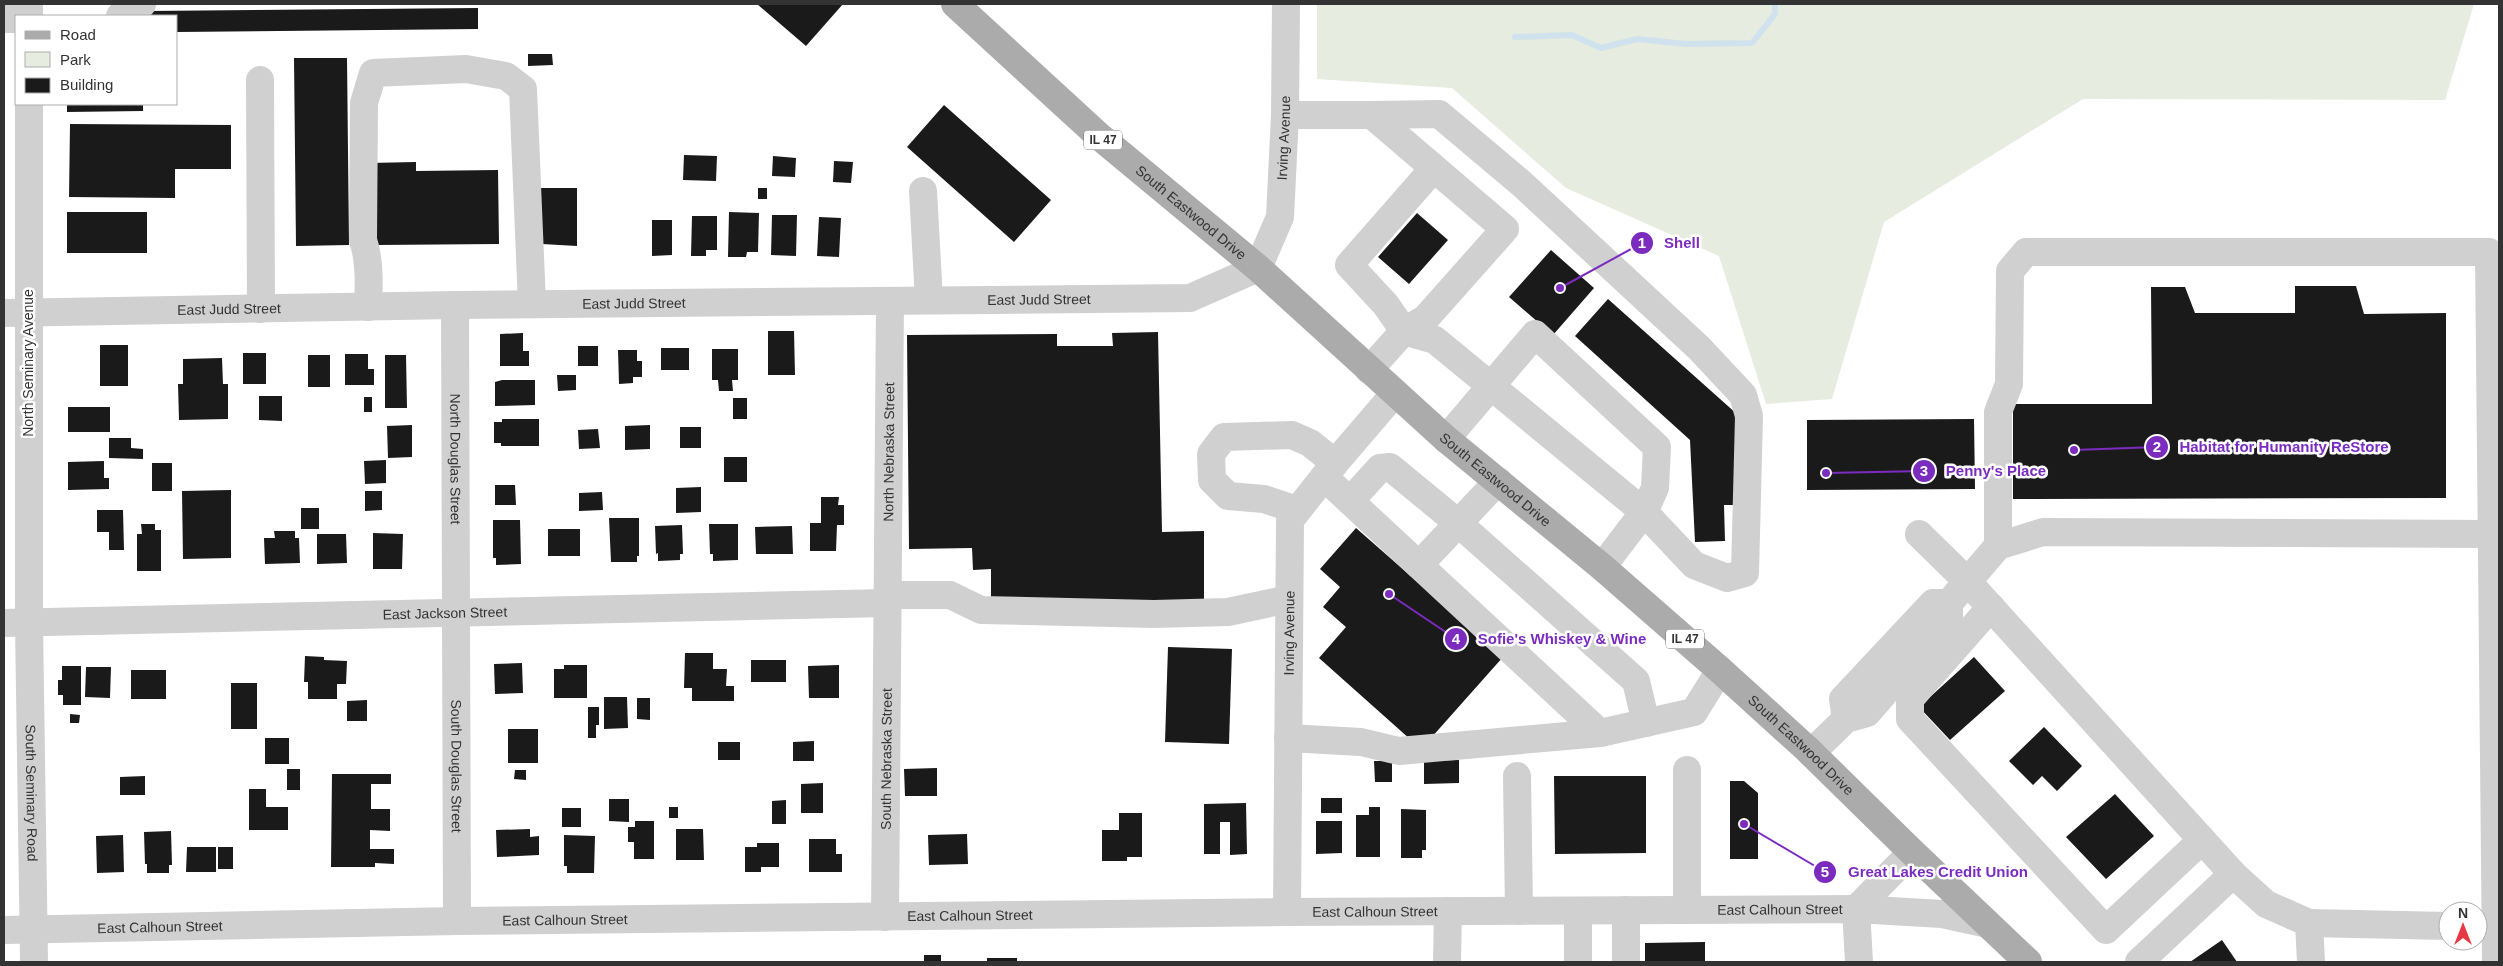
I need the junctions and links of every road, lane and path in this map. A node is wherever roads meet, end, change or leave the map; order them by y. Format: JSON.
{"nodes":[{"id":1,"x":142,"y":4,"type":"edge"},
{"id":2,"x":955,"y":4,"type":"edge"},
{"id":3,"x":1286,"y":4,"type":"edge"},
{"id":4,"x":122,"y":15,"type":"edge"},
{"id":5,"x":260,"y":80,"type":"dead end"},
{"id":6,"x":29,"y":105,"type":"edge"},
{"id":7,"x":1285,"y":115,"type":"junction"},
{"id":8,"x":1378,"y":120,"type":"junction"},
{"id":9,"x":1434,"y":168,"type":"junction"},
{"id":10,"x":923,"y":191,"type":"dead end"},
{"id":11,"x":1258,"y":268,"type":"junction"},
{"id":12,"x":929,"y":300,"type":"junction"},
{"id":13,"x":890,"y":301,"type":"junction"},
{"id":14,"x":532,"y":304,"type":"junction"},
{"id":15,"x":455,"y":305,"type":"junction"},
{"id":16,"x":368,"y":307,"type":"junction"},
{"id":17,"x":261,"y":309,"type":"junction"},
{"id":18,"x":16,"y":313,"type":"edge"},
{"id":19,"x":1404,"y":331,"type":"junction"},
{"id":20,"x":1369,"y":370,"type":"junction"},
{"id":21,"x":1490,"y":385,"type":"junction"},
{"id":22,"x":1395,"y":393,"type":"junction"},
{"id":23,"x":1446,"y":438,"type":"junction"},
{"id":24,"x":1329,"y":470,"type":"junction"},
{"id":25,"x":1498,"y":480,"type":"junction"},
{"id":26,"x":1350,"y":501,"type":"junction"},
{"id":27,"x":1298,"y":510,"type":"junction"},
{"id":28,"x":1644,"y":512,"type":"junction"},
{"id":29,"x":1458,"y":523,"type":"junction"},
{"id":30,"x":1919,"y":534,"type":"dead end"},
{"id":31,"x":2491,"y":534,"type":"junction"},
{"id":32,"x":1998,"y":546,"type":"junction"},
{"id":33,"x":1419,"y":565,"type":"junction"},
{"id":34,"x":1602,"y":567,"type":"junction"},
{"id":35,"x":1967,"y":581,"type":"junction"},
{"id":36,"x":887,"y":599,"type":"junction"},
{"id":37,"x":1289,"y":599,"type":"junction"},
{"id":38,"x":1991,"y":607,"type":"junction"},
{"id":39,"x":456,"y":611,"type":"junction"},
{"id":40,"x":16,"y":623,"type":"edge"},
{"id":41,"x":1720,"y":670,"type":"junction"},
{"id":42,"x":1646,"y":723,"type":"junction"},
{"id":43,"x":1600,"y":733,"type":"junction"},
{"id":44,"x":1288,"y":738,"type":"junction"},
{"id":45,"x":1812,"y":753,"type":"junction"},
{"id":46,"x":1687,"y":770,"type":"dead end"},
{"id":47,"x":1518,"y":776,"type":"dead end"},
{"id":48,"x":2202,"y":840,"type":"junction"},
{"id":49,"x":1912,"y":852,"type":"junction"},
{"id":50,"x":2233,"y":874,"type":"junction"},
{"id":51,"x":2486,"y":901,"type":"edge"},
{"id":52,"x":1856,"y":909,"type":"junction"},
{"id":53,"x":1626,"y":910,"type":"junction"},
{"id":54,"x":1687,"y":910,"type":"junction"},
{"id":55,"x":1448,"y":911,"type":"junction"},
{"id":56,"x":1519,"y":911,"type":"junction"},
{"id":57,"x":1578,"y":911,"type":"junction"},
{"id":58,"x":1287,"y":912,"type":"junction"},
{"id":59,"x":885,"y":917,"type":"junction"},
{"id":60,"x":457,"y":921,"type":"junction"},
{"id":61,"x":2310,"y":923,"type":"junction"},
{"id":62,"x":1988,"y":924,"type":"junction"},
{"id":63,"x":2438,"y":926,"type":"edge"},
{"id":64,"x":4,"y":930,"type":"edge"},
{"id":65,"x":33,"y":930,"type":"junction"},
{"id":66,"x":2488,"y":934,"type":"edge"},
{"id":67,"x":34,"y":962,"type":"edge"},
{"id":68,"x":1447,"y":962,"type":"edge"},
{"id":69,"x":1578,"y":962,"type":"edge"},
{"id":70,"x":1626,"y":962,"type":"edge"},
{"id":71,"x":1859,"y":962,"type":"edge"},
{"id":72,"x":2028,"y":962,"type":"edge"},
{"id":73,"x":2139,"y":962,"type":"edge"},
{"id":74,"x":2311,"y":962,"type":"edge"},
{"id":75,"x":2496,"y":962,"type":"edge"}],
"edges":[{"from":1,"to":4,"type":"street"},
{"from":2,"to":11,"type":"main road","name":"South Eastwood Drive","number":"IL 47"},
{"from":3,"to":7,"type":"street","name":"Irving Avenue"},
{"from":5,"to":17,"type":"street"},
{"from":6,"to":18,"type":"street","name":"North Seminary Avenue"},
{"from":7,"to":8,"type":"street"},
{"from":7,"to":11,"type":"street","name":"Irving Avenue"},
{"from":8,"to":9,"type":"street"},
{"from":8,"to":28,"type":"street"},
{"from":9,"to":19,"type":"street"},
{"from":9,"to":19,"type":"street"},
{"from":10,"to":12,"type":"street"},
{"from":11,"to":12,"type":"street","name":"East Judd Street"},
{"from":11,"to":20,"type":"main road","name":"South Eastwood Drive","number":"IL 47"},
{"from":12,"to":13,"type":"street","name":"East Judd Street"},
{"from":13,"to":14,"type":"street","name":"East Judd Street"},
{"from":13,"to":36,"type":"street","name":"North Nebraska Street"},
{"from":14,"to":15,"type":"street","name":"East Judd Street"},
{"from":14,"to":16,"type":"street"},
{"from":15,"to":16,"type":"street","name":"East Judd Street"},
{"from":15,"to":39,"type":"street","name":"North Douglas Street"},
{"from":16,"to":17,"type":"street","name":"East Judd Street"},
{"from":17,"to":18,"type":"street","name":"East Judd Street"},
{"from":18,"to":40,"type":"street","name":"North Seminary Avenue"},
{"from":19,"to":20,"type":"street"},
{"from":19,"to":21,"type":"street"},
{"from":20,"to":22,"type":"main road","name":"South Eastwood Drive","number":"IL 47"},
{"from":21,"to":23,"type":"street"},
{"from":21,"to":28,"type":"street"},
{"from":21,"to":28,"type":"street"},
{"from":22,"to":23,"type":"main road","name":"South Eastwood Drive","number":"IL 47"},
{"from":22,"to":24,"type":"street","name":"Irving Avenue"},
{"from":23,"to":25,"type":"main road","name":"South Eastwood Drive","number":"IL 47"},
{"from":24,"to":26,"type":"street"},
{"from":24,"to":27,"type":"street","name":"Irving Avenue"},
{"from":24,"to":27,"type":"street"},
{"from":25,"to":29,"type":"street"},
{"from":25,"to":34,"type":"main road","name":"South Eastwood Drive","number":"IL 47"},
{"from":26,"to":29,"type":"street"},
{"from":26,"to":33,"type":"street"},
{"from":27,"to":37,"type":"street","name":"Irving Avenue"},
{"from":28,"to":34,"type":"street"},
{"from":29,"to":33,"type":"street"},
{"from":29,"to":42,"type":"street"},
{"from":30,"to":35,"type":"street"},
{"from":31,"to":32,"type":"street"},
{"from":31,"to":32,"type":"street"},
{"from":31,"to":51,"type":"street"},
{"from":32,"to":35,"type":"street"},
{"from":33,"to":43,"type":"street"},
{"from":34,"to":41,"type":"main road","name":"South Eastwood Drive","number":"IL 47"},
{"from":35,"to":38,"type":"street"},
{"from":35,"to":45,"type":"street"},
{"from":36,"to":37,"type":"street","name":"East Jackson Street"},
{"from":36,"to":39,"type":"street","name":"East Jackson Street"},
{"from":36,"to":59,"type":"street","name":"South Nebraska Street"},
{"from":37,"to":44,"type":"street","name":"Irving Avenue"},
{"from":38,"to":48,"type":"street"},
{"from":38,"to":48,"type":"street"},
{"from":39,"to":40,"type":"street","name":"East Jackson Street"},
{"from":39,"to":60,"type":"street","name":"South Douglas Street"},
{"from":40,"to":65,"type":"street","name":"South Seminary Road"},
{"from":41,"to":42,"type":"street"},
{"from":41,"to":45,"type":"main road","name":"South Eastwood Drive","number":"IL 47"},
{"from":42,"to":43,"type":"street"},
{"from":43,"to":44,"type":"street"},
{"from":44,"to":58,"type":"street","name":"Irving Avenue"},
{"from":45,"to":49,"type":"main road","name":"South Eastwood Drive","number":"IL 47"},
{"from":46,"to":54,"type":"street"},
{"from":47,"to":56,"type":"street"},
{"from":48,"to":50,"type":"street"},
{"from":49,"to":52,"type":"street","name":"East Calhoun Street"},
{"from":49,"to":62,"type":"main road","name":"South Eastwood Drive","number":"IL 47"},
{"from":50,"to":61,"type":"street"},
{"from":50,"to":73,"type":"street"},
{"from":52,"to":54,"type":"street","name":"East Calhoun Street"},
{"from":52,"to":62,"type":"street"},
{"from":52,"to":71,"type":"street"},
{"from":53,"to":54,"type":"street","name":"East Calhoun Street"},
{"from":53,"to":57,"type":"street","name":"East Calhoun Street"},
{"from":53,"to":70,"type":"street"},
{"from":55,"to":56,"type":"street","name":"East Calhoun Street"},
{"from":55,"to":58,"type":"street","name":"East Calhoun Street"},
{"from":55,"to":68,"type":"street"},
{"from":56,"to":57,"type":"street","name":"East Calhoun Street"},
{"from":57,"to":69,"type":"street"},
{"from":58,"to":59,"type":"street","name":"East Calhoun Street"},
{"from":59,"to":60,"type":"street","name":"East Calhoun Street"},
{"from":60,"to":65,"type":"street","name":"East Calhoun Street"},
{"from":61,"to":63,"type":"street"},
{"from":61,"to":74,"type":"street"},
{"from":62,"to":72,"type":"main road","name":"South Eastwood Drive","number":"IL 47"},
{"from":64,"to":65,"type":"street","name":"East Calhoun Street"},
{"from":65,"to":67,"type":"street","name":"South Seminary Road"},
{"from":66,"to":75,"type":"street"}]}
